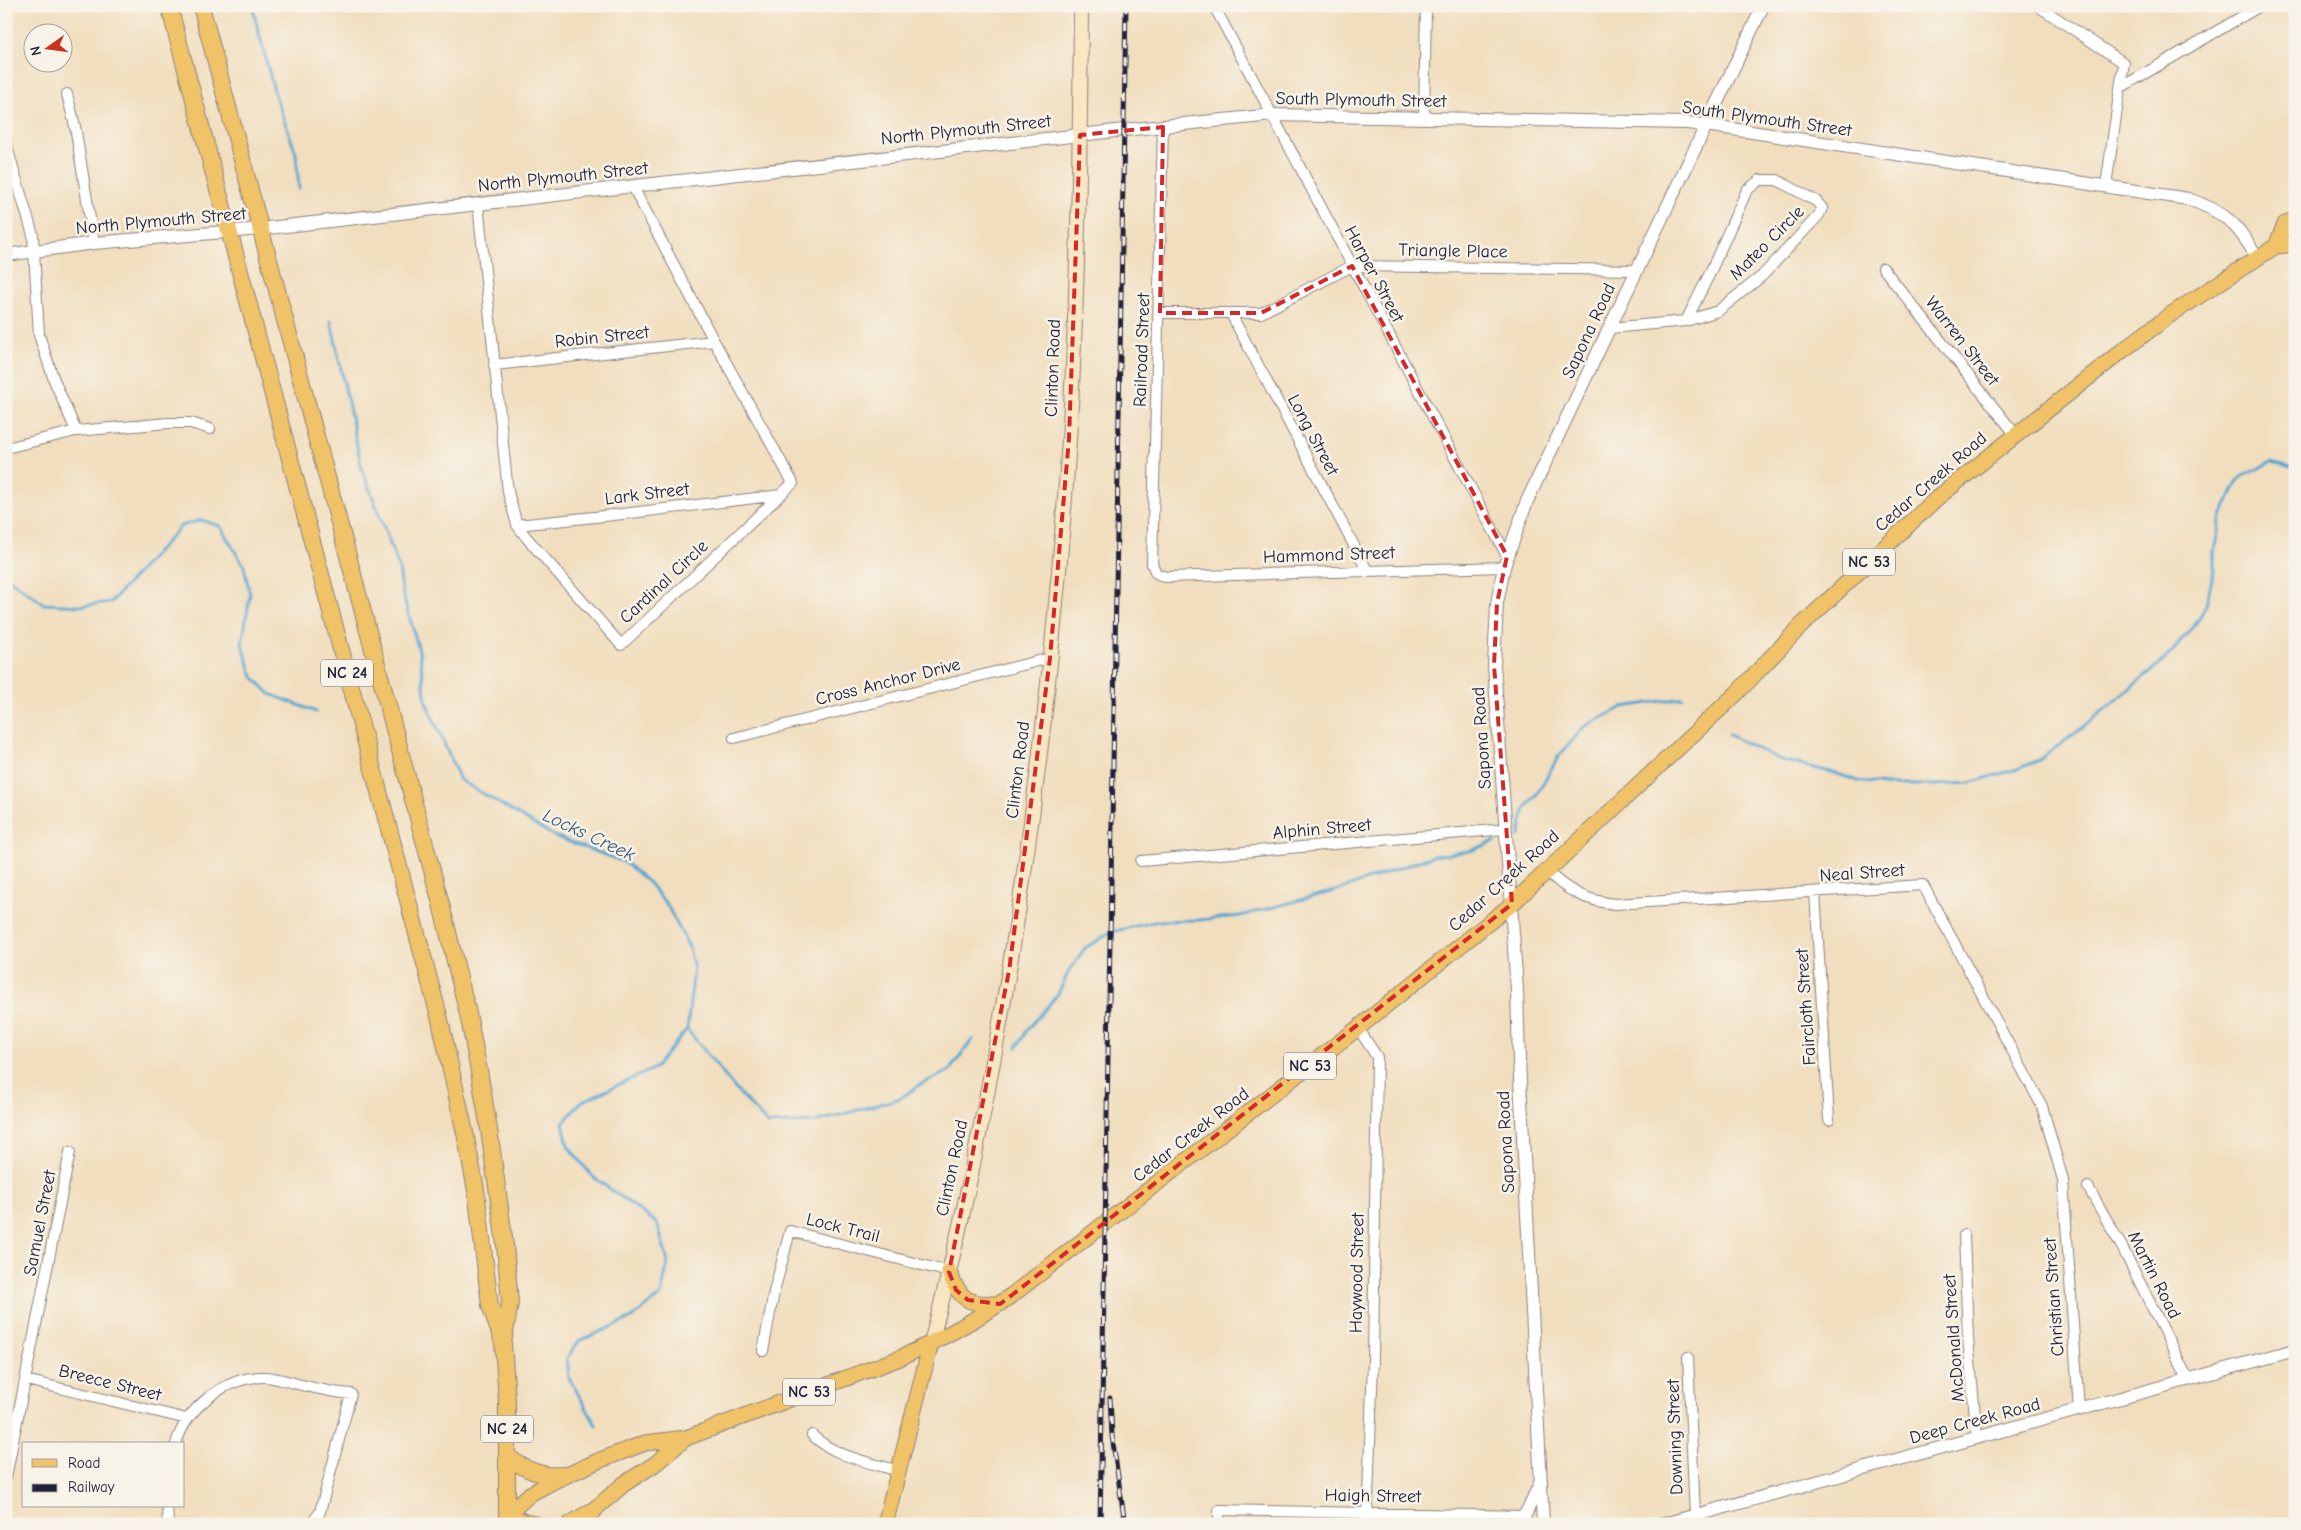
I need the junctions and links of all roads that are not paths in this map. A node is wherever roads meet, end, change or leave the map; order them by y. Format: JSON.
{"nodes":[{"id":1,"x":169,"y":6,"type":"edge"},
{"id":2,"x":201,"y":6,"type":"edge"},
{"id":3,"x":1081,"y":6,"type":"edge"},
{"id":4,"x":1214,"y":6,"type":"edge"},
{"id":5,"x":1426,"y":6,"type":"edge"},
{"id":6,"x":1763,"y":6,"type":"edge"},
{"id":7,"x":2038,"y":6,"type":"edge"},
{"id":8,"x":2260,"y":6,"type":"edge"},
{"id":9,"x":2120,"y":88,"type":"junction"},
{"id":10,"x":67,"y":94,"type":"dead end"},
{"id":11,"x":1273,"y":115,"type":"junction"},
{"id":12,"x":1424,"y":118,"type":"junction"},
{"id":13,"x":1706,"y":125,"type":"junction"},
{"id":14,"x":1163,"y":127,"type":"junction"},
{"id":15,"x":1124,"y":130,"type":"joint"},
{"id":16,"x":1080,"y":135,"type":"junction"},
{"id":17,"x":6,"y":144,"type":"edge"},
{"id":18,"x":2106,"y":186,"type":"junction"},
{"id":19,"x":633,"y":187,"type":"junction"},
{"id":20,"x":478,"y":204,"type":"junction"},
{"id":21,"x":2295,"y":219,"type":"edge"},
{"id":22,"x":260,"y":229,"type":"junction"},
{"id":23,"x":229,"y":231,"type":"junction"},
{"id":24,"x":94,"y":243,"type":"junction"},
{"id":25,"x":2295,"y":244,"type":"edge"},
{"id":26,"x":2276,"y":246,"type":"junction"},
{"id":27,"x":34,"y":253,"type":"junction"},
{"id":28,"x":6,"y":255,"type":"edge"},
{"id":29,"x":2258,"y":257,"type":"junction"},
{"id":30,"x":1352,"y":266,"type":"junction"},
{"id":31,"x":1883,"y":268,"type":"dead end"},
{"id":32,"x":1637,"y":270,"type":"junction"},
{"id":33,"x":1160,"y":313,"type":"junction"},
{"id":34,"x":1231,"y":314,"type":"junction"},
{"id":35,"x":1686,"y":321,"type":"junction"},
{"id":36,"x":1610,"y":328,"type":"junction"},
{"id":37,"x":714,"y":341,"type":"junction"},
{"id":38,"x":494,"y":365,"type":"junction"},
{"id":39,"x":210,"y":429,"type":"dead end"},
{"id":40,"x":76,"y":431,"type":"junction"},
{"id":41,"x":2015,"y":434,"type":"junction"},
{"id":42,"x":6,"y":448,"type":"edge"},
{"id":43,"x":781,"y":494,"type":"junction"},
{"id":44,"x":518,"y":524,"type":"junction"},
{"id":45,"x":1506,"y":561,"type":"junction"},
{"id":46,"x":1367,"y":570,"type":"junction"},
{"id":47,"x":1156,"y":573,"type":"joint"},
{"id":48,"x":1050,"y":658,"type":"junction"},
{"id":49,"x":734,"y":738,"type":"dead end"},
{"id":50,"x":1506,"y":829,"type":"junction"},
{"id":51,"x":1141,"y":861,"type":"dead end"},
{"id":52,"x":1546,"y":870,"type":"junction"},
{"id":53,"x":1815,"y":892,"type":"junction"},
{"id":54,"x":1512,"y":904,"type":"junction"},
{"id":55,"x":1358,"y":1028,"type":"junction"},
{"id":56,"x":1829,"y":1120,"type":"dead end"},
{"id":57,"x":70,"y":1152,"type":"dead end"},
{"id":58,"x":2063,"y":1180,"type":"joint"},
{"id":59,"x":2088,"y":1187,"type":"dead end"},
{"id":60,"x":1964,"y":1235,"type":"dead end"},
{"id":61,"x":949,"y":1272,"type":"junction"},
{"id":62,"x":1000,"y":1304,"type":"junction"},
{"id":63,"x":931,"y":1343,"type":"junction"},
{"id":64,"x":503,"y":1344,"type":"junction"},
{"id":65,"x":2295,"y":1350,"type":"edge"},
{"id":66,"x":763,"y":1351,"type":"dead end"},
{"id":67,"x":1688,"y":1357,"type":"dead end"},
{"id":68,"x":26,"y":1380,"type":"junction"},
{"id":69,"x":2188,"y":1380,"type":"junction"},
{"id":70,"x":2079,"y":1410,"type":"junction"},
{"id":71,"x":187,"y":1419,"type":"junction"},
{"id":72,"x":812,"y":1435,"type":"dead end"},
{"id":73,"x":686,"y":1438,"type":"junction"},
{"id":74,"x":1977,"y":1439,"type":"junction"},
{"id":75,"x":177,"y":1442,"type":"edge"},
{"id":76,"x":508,"y":1457,"type":"junction"},
{"id":77,"x":899,"y":1471,"type":"junction"},
{"id":78,"x":566,"y":1475,"type":"junction"},
{"id":79,"x":6,"y":1477,"type":"edge"},
{"id":80,"x":1542,"y":1479,"type":"junction"},
{"id":81,"x":167,"y":1508,"type":"edge"},
{"id":82,"x":596,"y":1508,"type":"junction"},
{"id":83,"x":1367,"y":1512,"type":"junction"},
{"id":84,"x":1695,"y":1516,"type":"junction"},
{"id":85,"x":507,"y":1519,"type":"edge"},
{"id":86,"x":1523,"y":1520,"type":"edge"},
{"id":87,"x":168,"y":1524,"type":"edge"},
{"id":88,"x":311,"y":1524,"type":"edge"},
{"id":89,"x":536,"y":1524,"type":"edge"},
{"id":90,"x":570,"y":1524,"type":"edge"},
{"id":91,"x":583,"y":1524,"type":"edge"},
{"id":92,"x":885,"y":1524,"type":"edge"},
{"id":93,"x":1219,"y":1524,"type":"edge"},
{"id":94,"x":1367,"y":1524,"type":"edge"},
{"id":95,"x":1544,"y":1524,"type":"edge"},
{"id":96,"x":1664,"y":1524,"type":"edge"}],
"edges":[{"from":1,"to":23,"type":"highway","number":"NC 24"},
{"from":2,"to":22,"type":"highway","number":"NC 24"},
{"from":3,"to":16,"type":"main road","name":"Clinton Road"},
{"from":4,"to":11,"type":"street","name":"Harper Street"},
{"from":5,"to":12,"type":"street"},
{"from":6,"to":13,"type":"street","name":"Sapona Road"},
{"from":7,"to":9,"type":"street"},
{"from":8,"to":9,"type":"street"},
{"from":9,"to":18,"type":"street"},
{"from":10,"to":24,"type":"street"},
{"from":11,"to":12,"type":"street","name":"South Plymouth Street"},
{"from":11,"to":14,"type":"street","name":"South Plymouth Street"},
{"from":11,"to":30,"type":"street","name":"Harper Street"},
{"from":12,"to":13,"type":"street","name":"South Plymouth Street"},
{"from":13,"to":18,"type":"street","name":"South Plymouth Street"},
{"from":13,"to":32,"type":"street","name":"Sapona Road"},
{"from":14,"to":15,"type":"street","name":"South Plymouth Street"},
{"from":14,"to":33,"type":"street","name":"Railroad Street"},
{"from":15,"to":16,"type":"street","name":"North Plymouth Street"},
{"from":16,"to":19,"type":"street","name":"North Plymouth Street"},
{"from":16,"to":48,"type":"main road","name":"Clinton Road"},
{"from":17,"to":27,"type":"street"},
{"from":18,"to":29,"type":"street","name":"South Plymouth Street"},
{"from":19,"to":20,"type":"street","name":"North Plymouth Street"},
{"from":19,"to":37,"type":"street","name":"Cardinal Circle"},
{"from":20,"to":22,"type":"street","name":"North Plymouth Street"},
{"from":20,"to":38,"type":"street","name":"Cardinal Circle"},
{"from":21,"to":26,"type":"main road"},
{"from":22,"to":23,"type":"street","name":"North Plymouth Street"},
{"from":22,"to":64,"type":"highway","number":"NC 24"},
{"from":23,"to":24,"type":"street","name":"North Plymouth Street"},
{"from":23,"to":64,"type":"highway","number":"NC 24"},
{"from":24,"to":27,"type":"street","name":"North Plymouth Street"},
{"from":25,"to":26,"type":"main road","name":"Cedar Creek Road","number":"NC 53"},
{"from":26,"to":29,"type":"main road","name":"Cedar Creek Road","number":"NC 53"},
{"from":27,"to":28,"type":"street","name":"North Plymouth Street"},
{"from":27,"to":40,"type":"street"},
{"from":29,"to":41,"type":"main road","name":"Cedar Creek Road","number":"NC 53"},
{"from":30,"to":32,"type":"street","name":"Triangle Place"},
{"from":30,"to":34,"type":"street","name":"Triangle Place"},
{"from":30,"to":45,"type":"street","name":"Harper Street"},
{"from":31,"to":41,"type":"street","name":"Warren Street"},
{"from":32,"to":36,"type":"street","name":"Sapona Road"},
{"from":33,"to":34,"type":"street","name":"Triangle Place"},
{"from":33,"to":47,"type":"street","name":"Railroad Street"},
{"from":34,"to":46,"type":"street","name":"Long Street"},
{"from":35,"to":35,"type":"street","name":"Mateo Circle"},
{"from":35,"to":36,"type":"street","name":"Mateo Circle"},
{"from":36,"to":45,"type":"street","name":"Sapona Road"},
{"from":37,"to":38,"type":"street","name":"Robin Street"},
{"from":37,"to":43,"type":"street","name":"Cardinal Circle"},
{"from":38,"to":44,"type":"street","name":"Cardinal Circle"},
{"from":39,"to":40,"type":"street"},
{"from":40,"to":42,"type":"street"},
{"from":41,"to":52,"type":"main road","name":"Cedar Creek Road","number":"NC 53"},
{"from":43,"to":44,"type":"street","name":"Lark Street"},
{"from":43,"to":44,"type":"street","name":"Cardinal Circle"},
{"from":45,"to":46,"type":"street","name":"Hammond Street"},
{"from":45,"to":50,"type":"street","name":"Sapona Road"},
{"from":46,"to":47,"type":"street","name":"Hammond Street"},
{"from":48,"to":49,"type":"street","name":"Cross Anchor Drive"},
{"from":48,"to":61,"type":"main road","name":"Clinton Road"},
{"from":50,"to":51,"type":"street","name":"Alphin Street"},
{"from":50,"to":54,"type":"street","name":"Sapona Road"},
{"from":52,"to":53,"type":"street","name":"Neal Street"},
{"from":52,"to":54,"type":"main road","name":"Cedar Creek Road","number":"NC 53"},
{"from":53,"to":56,"type":"street","name":"Faircloth Street"},
{"from":53,"to":58,"type":"street","name":"Neal Street"},
{"from":54,"to":55,"type":"main road","name":"Cedar Creek Road","number":"NC 53"},
{"from":54,"to":80,"type":"street","name":"Sapona Road"},
{"from":55,"to":62,"type":"main road","name":"Cedar Creek Road","number":"NC 53"},
{"from":55,"to":83,"type":"street","name":"Haywood Street"},
{"from":57,"to":68,"type":"street","name":"Samuel Street"},
{"from":58,"to":70,"type":"street","name":"Christian Street"},
{"from":59,"to":69,"type":"street","name":"Martin Road"},
{"from":60,"to":74,"type":"street","name":"McDonald Street"},
{"from":61,"to":62,"type":"main road"},
{"from":61,"to":63,"type":"main road","name":"Clinton Road"},
{"from":61,"to":66,"type":"street","name":"Lock Trail"},
{"from":62,"to":63,"type":"main road","name":"Cedar Creek Road","number":"NC 53"},
{"from":63,"to":73,"type":"main road","name":"Cedar Creek Road","number":"NC 53"},
{"from":63,"to":77,"type":"main road","name":"Clinton Road"},
{"from":64,"to":76,"type":"highway","number":"NC 24"},
{"from":65,"to":69,"type":"street","name":"Deep Creek Road"},
{"from":67,"to":84,"type":"street","name":"Downing Street"},
{"from":68,"to":71,"type":"street","name":"Breece Street"},
{"from":68,"to":79,"type":"street","name":"Samuel Street"},
{"from":69,"to":70,"type":"street","name":"Deep Creek Road"},
{"from":70,"to":74,"type":"street","name":"Deep Creek Road"},
{"from":71,"to":75,"type":"street"},
{"from":71,"to":88,"type":"street"},
{"from":72,"to":77,"type":"street"},
{"from":73,"to":78,"type":"main road","name":"Cedar Creek Road","number":"NC 53"},
{"from":73,"to":82,"type":"main road","name":"Cedar Creek Road","number":"NC 53"},
{"from":74,"to":84,"type":"street","name":"Deep Creek Road"},
{"from":76,"to":78,"type":"highway"},
{"from":76,"to":85,"type":"highway","number":"NC 24"},
{"from":77,"to":92,"type":"main road","name":"Clinton Road"},
{"from":78,"to":85,"type":"main road","name":"Cedar Creek Road","number":"NC 53"},
{"from":80,"to":86,"type":"street"},
{"from":80,"to":95,"type":"street","name":"Sapona Road"},
{"from":81,"to":87,"type":"street"},
{"from":82,"to":90,"type":"main road","name":"Cedar Creek Road","number":"NC 53"},
{"from":82,"to":91,"type":"highway"},
{"from":83,"to":86,"type":"street","name":"Haigh Street"},
{"from":83,"to":93,"type":"street","name":"Haigh Street"},
{"from":83,"to":94,"type":"street","name":"Haywood Street"},
{"from":84,"to":96,"type":"street","name":"Deep Creek Road"},
{"from":85,"to":89,"type":"main road"}]}
